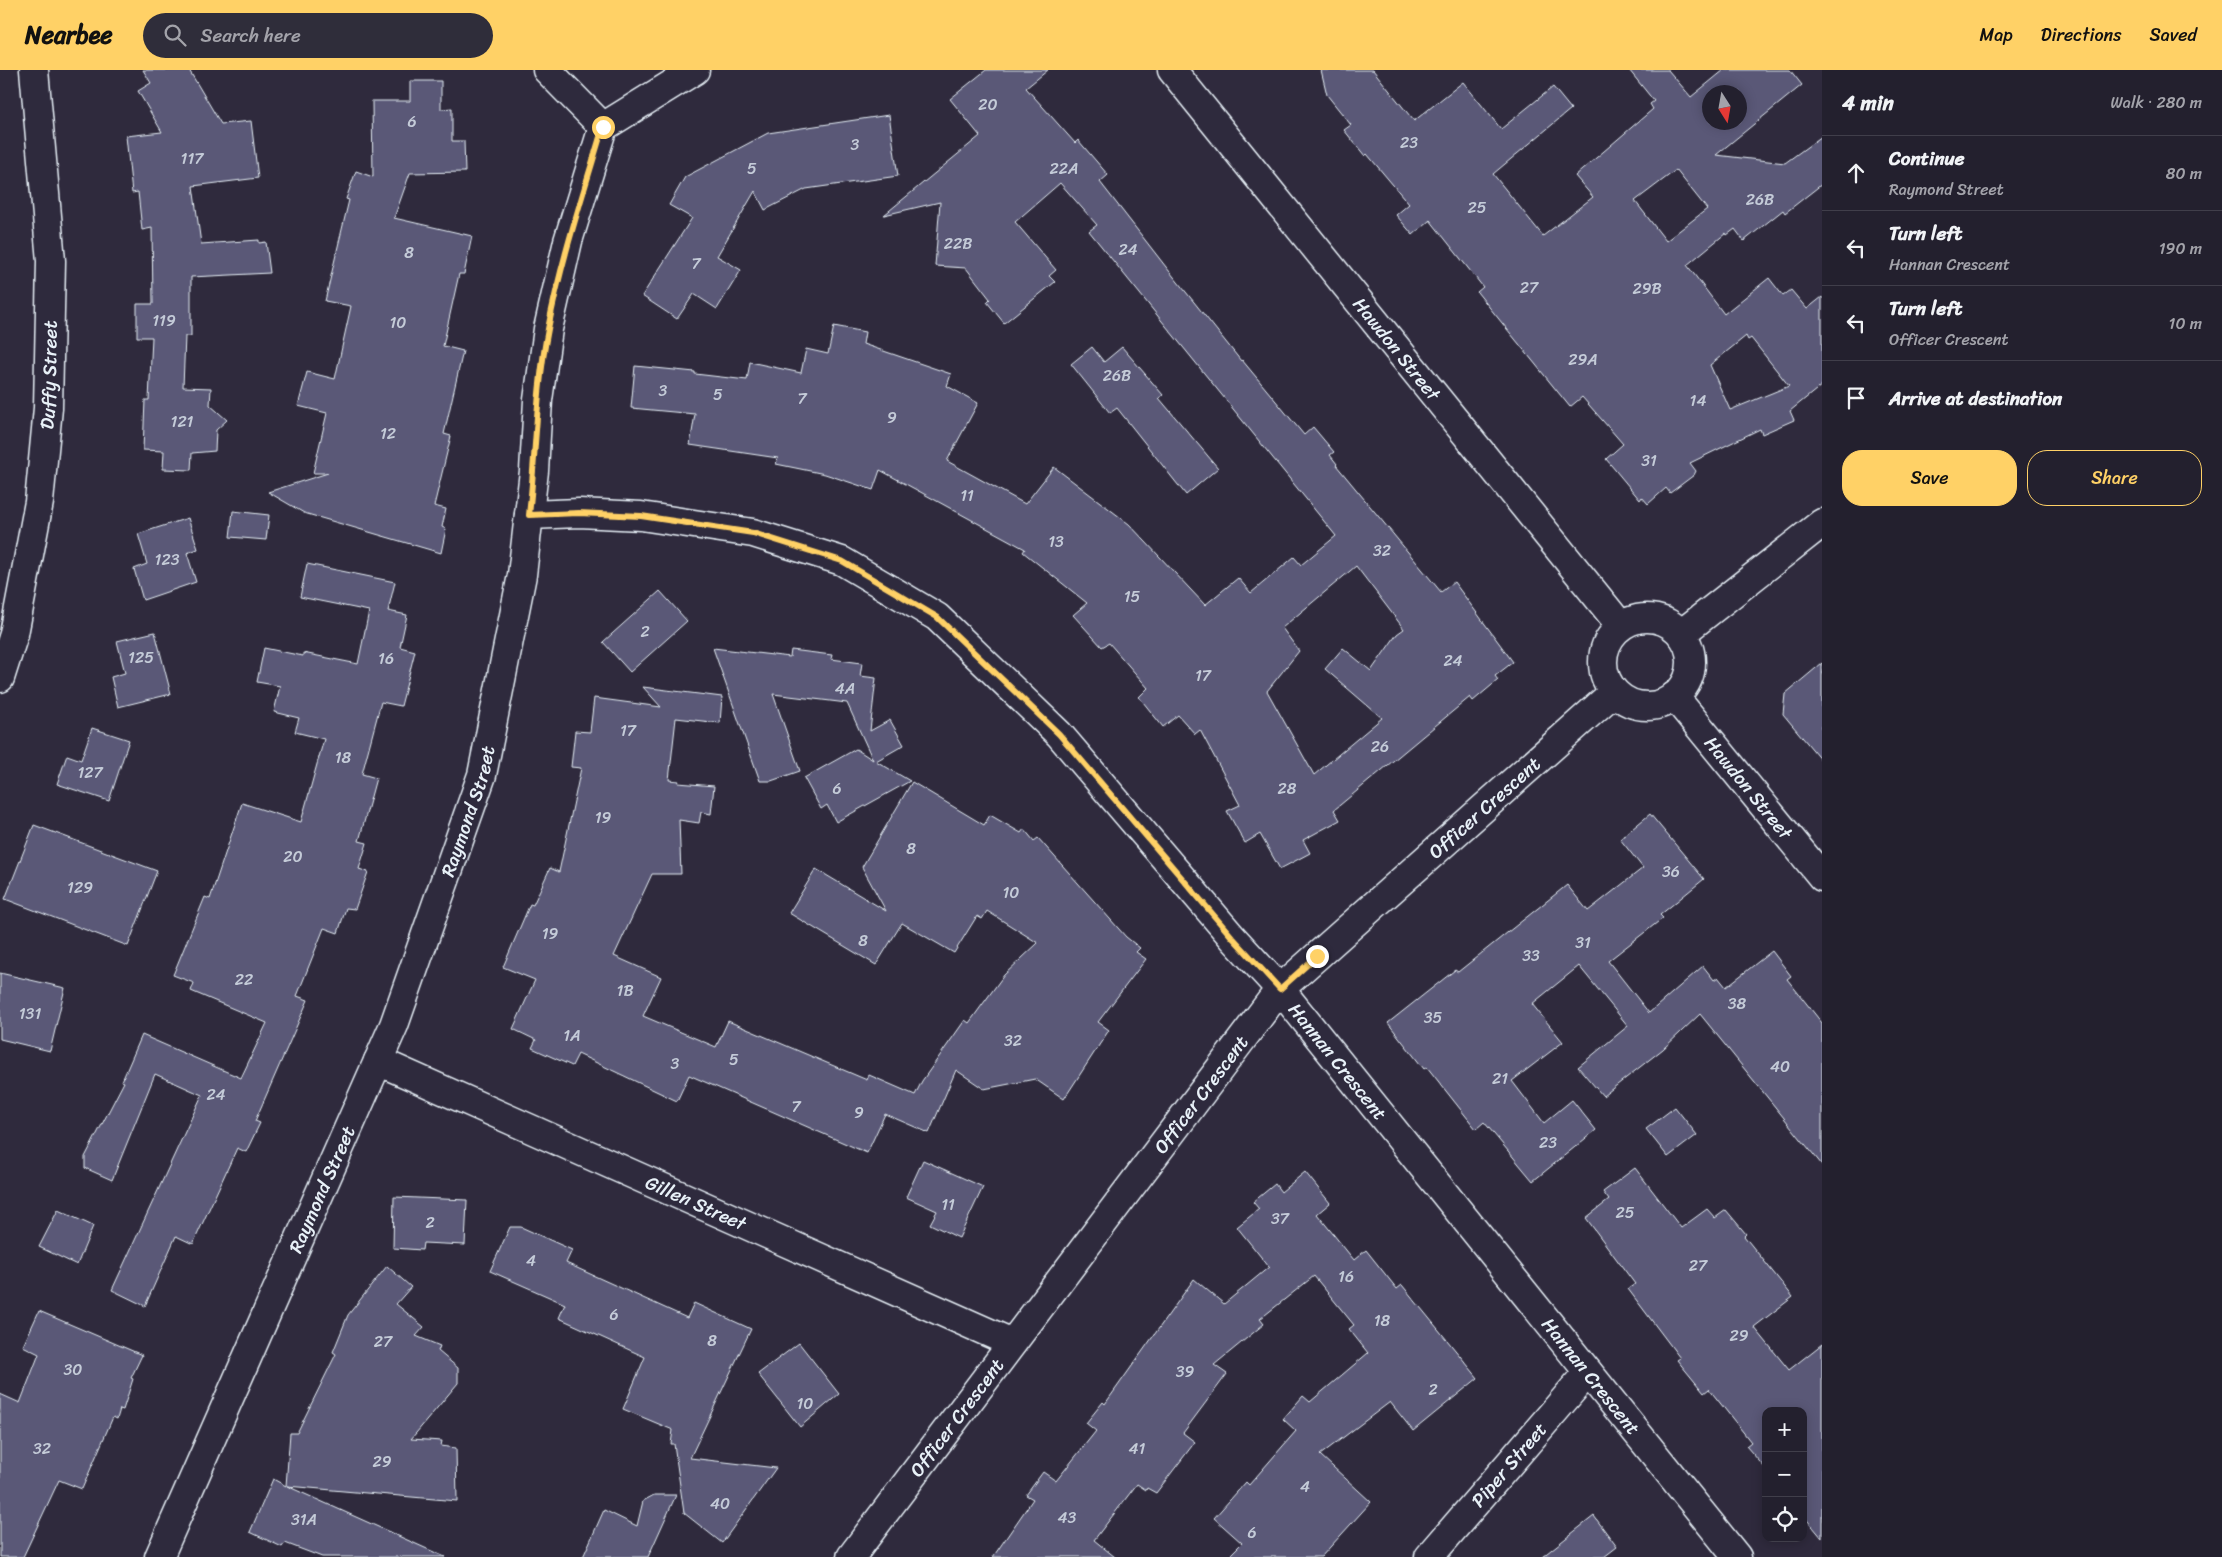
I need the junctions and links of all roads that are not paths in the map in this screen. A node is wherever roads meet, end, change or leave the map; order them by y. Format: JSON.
{"nodes":[{"id":1,"x":34,"y":70,"type":"edge"},
{"id":2,"x":547,"y":70,"type":"edge"},
{"id":3,"x":694,"y":70,"type":"edge"},
{"id":4,"x":1172,"y":70,"type":"edge"},
{"id":5,"x":1192,"y":83,"type":"edge"},
{"id":6,"x":603,"y":127,"type":"junction"},
{"id":7,"x":529,"y":515,"type":"junction"},
{"id":8,"x":1822,"y":523,"type":"edge"},
{"id":9,"x":1621,"y":626,"type":"junction"},
{"id":10,"x":1681,"y":634,"type":"junction"},
{"id":11,"x":0,"y":678,"type":"edge"},
{"id":12,"x":1614,"y":692,"type":"junction"},
{"id":13,"x":1674,"y":696,"type":"junction"},
{"id":14,"x":1822,"y":877,"type":"edge"},
{"id":15,"x":1280,"y":989,"type":"junction"},
{"id":16,"x":378,"y":1061,"type":"junction"},
{"id":17,"x":1012,"y":1344,"type":"junction"},
{"id":18,"x":1588,"y":1372,"type":"junction"},
{"id":19,"x":160,"y":1557,"type":"edge"},
{"id":20,"x":851,"y":1557,"type":"edge"},
{"id":21,"x":1429,"y":1557,"type":"edge"},
{"id":22,"x":1737,"y":1557,"type":"edge"}],
"edges":[{"from":1,"to":11,"type":"street","name":"Duffy Street"},
{"from":2,"to":6,"type":"street"},
{"from":3,"to":6,"type":"street"},
{"from":4,"to":5,"type":"street","name":"Hawdon Street"},
{"from":5,"to":9,"type":"street","name":"Hawdon Street"},
{"from":6,"to":7,"type":"street","name":"Raymond Street"},
{"from":7,"to":15,"type":"street","name":"Hannan Crescent"},
{"from":7,"to":16,"type":"street","name":"Raymond Street"},
{"from":8,"to":10,"type":"street"},
{"from":9,"to":10,"type":"street"},
{"from":9,"to":12,"type":"street"},
{"from":10,"to":13,"type":"street"},
{"from":12,"to":13,"type":"street"},
{"from":12,"to":15,"type":"street","name":"Officer Crescent"},
{"from":13,"to":14,"type":"street","name":"Hawdon Street"},
{"from":15,"to":17,"type":"street","name":"Officer Crescent"},
{"from":15,"to":18,"type":"street","name":"Hannan Crescent"},
{"from":16,"to":17,"type":"street","name":"Gillen Street"},
{"from":16,"to":19,"type":"street","name":"Raymond Street"},
{"from":17,"to":20,"type":"street","name":"Officer Crescent"},
{"from":18,"to":21,"type":"street","name":"Piper Street"},
{"from":18,"to":22,"type":"street","name":"Hannan Crescent"}]}
